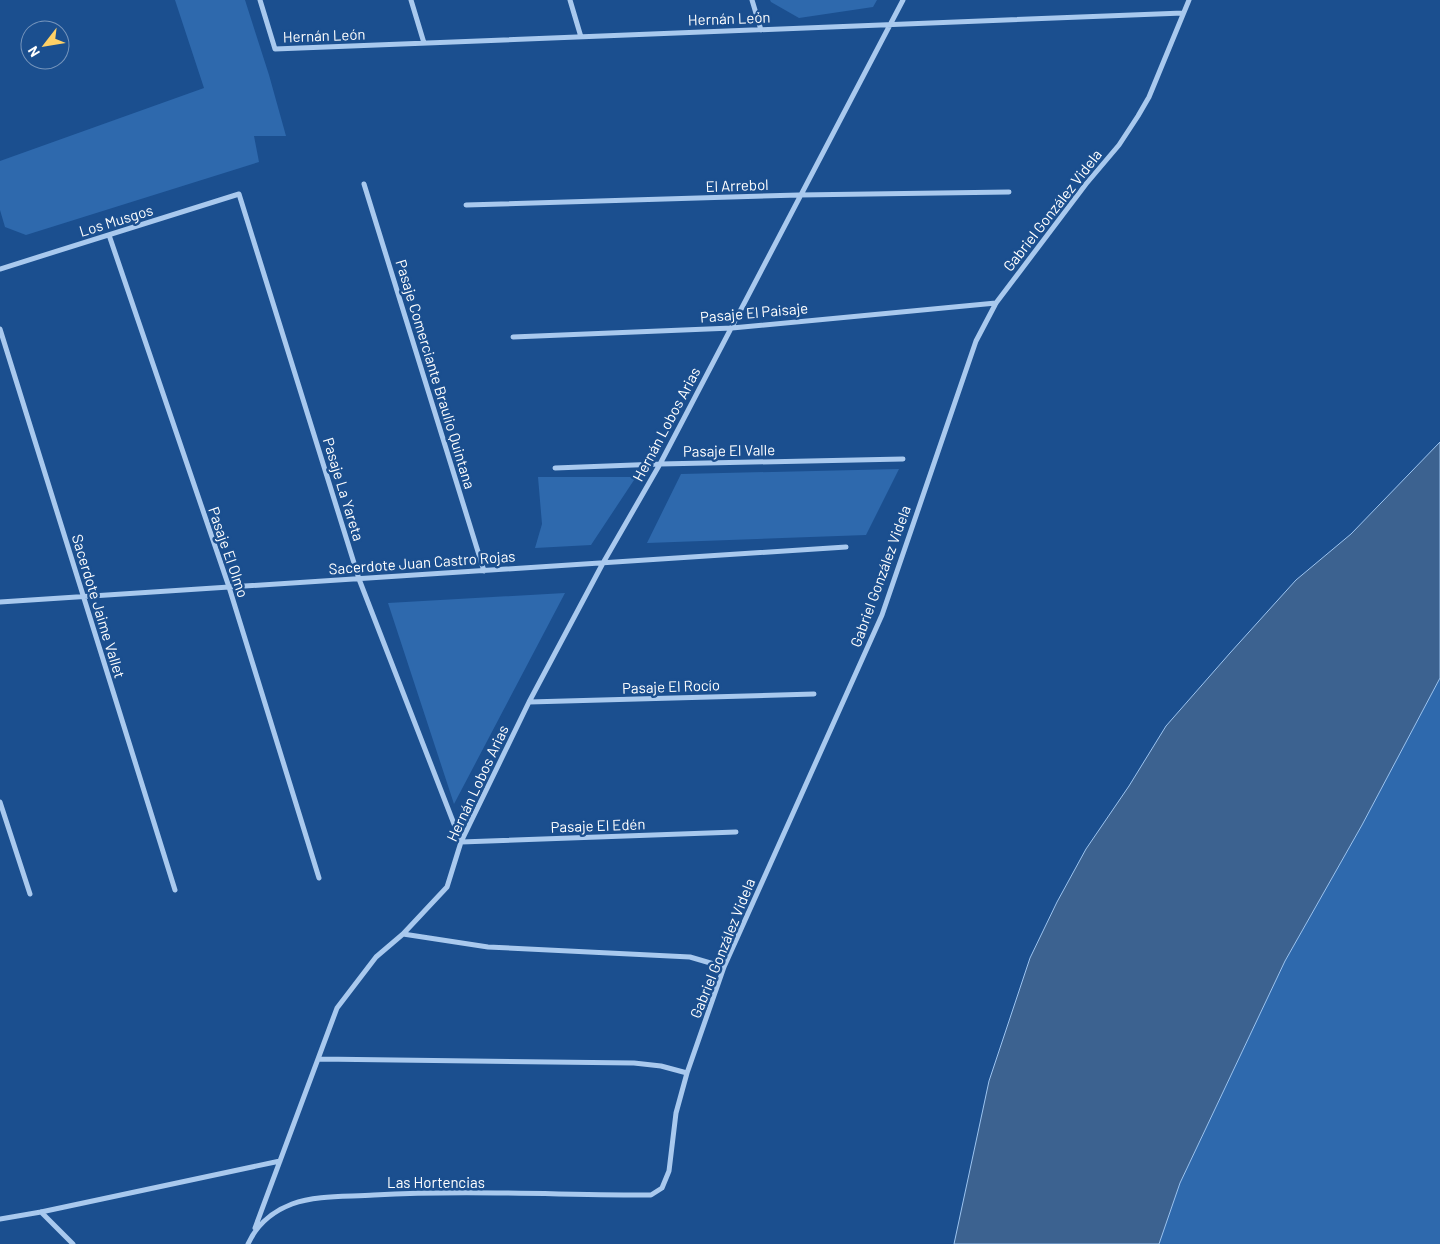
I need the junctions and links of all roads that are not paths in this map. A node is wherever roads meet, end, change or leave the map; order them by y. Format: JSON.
{"nodes":[{"id":1,"x":260,"y":0,"type":"edge"},
{"id":2,"x":411,"y":0,"type":"edge"},
{"id":3,"x":570,"y":0,"type":"edge"},
{"id":4,"x":752,"y":0,"type":"edge"},
{"id":5,"x":903,"y":0,"type":"edge"},
{"id":6,"x":1189,"y":0,"type":"edge"},
{"id":7,"x":1183,"y":13,"type":"junction"},
{"id":8,"x":889,"y":24,"type":"junction"},
{"id":9,"x":761,"y":30,"type":"junction"},
{"id":10,"x":581,"y":37,"type":"junction"},
{"id":11,"x":424,"y":43,"type":"junction"},
{"id":12,"x":364,"y":184,"type":"dead end"},
{"id":13,"x":1009,"y":192,"type":"dead end"},
{"id":14,"x":240,"y":194,"type":"joint"},
{"id":15,"x":799,"y":195,"type":"junction"},
{"id":16,"x":466,"y":205,"type":"dead end"},
{"id":17,"x":109,"y":236,"type":"junction"},
{"id":18,"x":0,"y":269,"type":"edge"},
{"id":19,"x":996,"y":302,"type":"junction"},
{"id":20,"x":732,"y":328,"type":"junction"},
{"id":21,"x":0,"y":329,"type":"edge"},
{"id":22,"x":513,"y":337,"type":"dead end"},
{"id":23,"x":903,"y":459,"type":"dead end"},
{"id":24,"x":660,"y":464,"type":"junction"},
{"id":25,"x":555,"y":468,"type":"dead end"},
{"id":26,"x":846,"y":547,"type":"dead end"},
{"id":27,"x":603,"y":563,"type":"junction"},
{"id":28,"x":484,"y":571,"type":"junction"},
{"id":29,"x":359,"y":579,"type":"junction"},
{"id":30,"x":229,"y":588,"type":"junction"},
{"id":31,"x":83,"y":597,"type":"junction"},
{"id":32,"x":0,"y":602,"type":"edge"},
{"id":33,"x":814,"y":694,"type":"dead end"},
{"id":34,"x":529,"y":702,"type":"junction"},
{"id":35,"x":0,"y":802,"type":"edge"},
{"id":36,"x":736,"y":832,"type":"dead end"},
{"id":37,"x":461,"y":842,"type":"junction"},
{"id":38,"x":319,"y":878,"type":"dead end"},
{"id":39,"x":175,"y":890,"type":"dead end"},
{"id":40,"x":30,"y":894,"type":"dead end"},
{"id":41,"x":403,"y":934,"type":"junction"},
{"id":42,"x":724,"y":967,"type":"junction"},
{"id":43,"x":319,"y":1059,"type":"junction"},
{"id":44,"x":687,"y":1074,"type":"junction"},
{"id":45,"x":280,"y":1161,"type":"junction"},
{"id":46,"x":642,"y":1195,"type":"joint"},
{"id":47,"x":41,"y":1212,"type":"junction"},
{"id":48,"x":0,"y":1218,"type":"edge"},
{"id":49,"x":254,"y":1231,"type":"junction"},
{"id":50,"x":73,"y":1244,"type":"edge"},
{"id":51,"x":248,"y":1244,"type":"edge"}],
"edges":[{"from":1,"to":11,"type":"street","name":"Hernán León"},
{"from":2,"to":11,"type":"street"},
{"from":3,"to":10,"type":"street"},
{"from":4,"to":9,"type":"street"},
{"from":5,"to":8,"type":"street","name":"Hernán Lobos Arias"},
{"from":6,"to":7,"type":"street","name":"Gabriel González Videla"},
{"from":7,"to":8,"type":"street","name":"Hernán León"},
{"from":7,"to":19,"type":"street","name":"Gabriel González Videla"},
{"from":8,"to":9,"type":"street","name":"Hernán León"},
{"from":8,"to":15,"type":"street","name":"Hernán Lobos Arias"},
{"from":9,"to":10,"type":"street","name":"Hernán León"},
{"from":10,"to":11,"type":"street","name":"Hernán León"},
{"from":12,"to":28,"type":"street","name":"Pasaje Comerciante Braulio Quintana"},
{"from":13,"to":15,"type":"street","name":"El Arrebol"},
{"from":14,"to":17,"type":"street","name":"Los Musgos"},
{"from":14,"to":29,"type":"street","name":"Pasaje La Yareta"},
{"from":15,"to":16,"type":"street","name":"El Arrebol"},
{"from":15,"to":20,"type":"street","name":"Hernán Lobos Arias"},
{"from":17,"to":18,"type":"street","name":"Los Musgos"},
{"from":17,"to":30,"type":"street","name":"Pasaje El Olmo"},
{"from":19,"to":20,"type":"street","name":"Pasaje El Paisaje"},
{"from":19,"to":42,"type":"street","name":"Gabriel González Videla"},
{"from":20,"to":22,"type":"street","name":"Pasaje El Paisaje"},
{"from":20,"to":24,"type":"street","name":"Hernán Lobos Arias"},
{"from":21,"to":31,"type":"street","name":"Sacerdote Jaime Vallet"},
{"from":23,"to":24,"type":"street","name":"Pasaje El Valle"},
{"from":24,"to":25,"type":"street","name":"Pasaje El Valle"},
{"from":24,"to":27,"type":"street","name":"Hernán Lobos Arias"},
{"from":26,"to":27,"type":"street","name":"Sacerdote Juan Castro Rojas"},
{"from":27,"to":28,"type":"street","name":"Sacerdote Juan Castro Rojas"},
{"from":27,"to":34,"type":"street","name":"Hernán Lobos Arias"},
{"from":28,"to":29,"type":"street","name":"Sacerdote Juan Castro Rojas"},
{"from":29,"to":30,"type":"street","name":"Sacerdote Juan Castro Rojas"},
{"from":29,"to":37,"type":"street","name":"Pasaje La Yareta"},
{"from":30,"to":31,"type":"street","name":"Sacerdote Juan Castro Rojas"},
{"from":30,"to":38,"type":"street","name":"Pasaje El Olmo"},
{"from":31,"to":32,"type":"street","name":"Sacerdote Juan Castro Rojas"},
{"from":31,"to":39,"type":"street","name":"Sacerdote Jaime Vallet"},
{"from":33,"to":34,"type":"street","name":"Pasaje El Rocío"},
{"from":34,"to":37,"type":"street","name":"Hernán Lobos Arias"},
{"from":35,"to":40,"type":"street"},
{"from":36,"to":37,"type":"street","name":"Pasaje El Edén"},
{"from":37,"to":41,"type":"street","name":"Hernán Lobos Arias"},
{"from":41,"to":42,"type":"street"},
{"from":41,"to":43,"type":"street","name":"Hernán Lobos Arias"},
{"from":42,"to":44,"type":"street","name":"Gabriel González Videla"},
{"from":43,"to":44,"type":"street"},
{"from":43,"to":45,"type":"street","name":"Hernán Lobos Arias"},
{"from":44,"to":46,"type":"street","name":"Gabriel González Videla"},
{"from":45,"to":47,"type":"street"},
{"from":45,"to":49,"type":"street","name":"Hernán Lobos Arias"},
{"from":46,"to":49,"type":"street","name":"Las Hortencias"},
{"from":47,"to":48,"type":"street"},
{"from":47,"to":50,"type":"street"},
{"from":49,"to":51,"type":"street","name":"Las Hortencias"}]}
